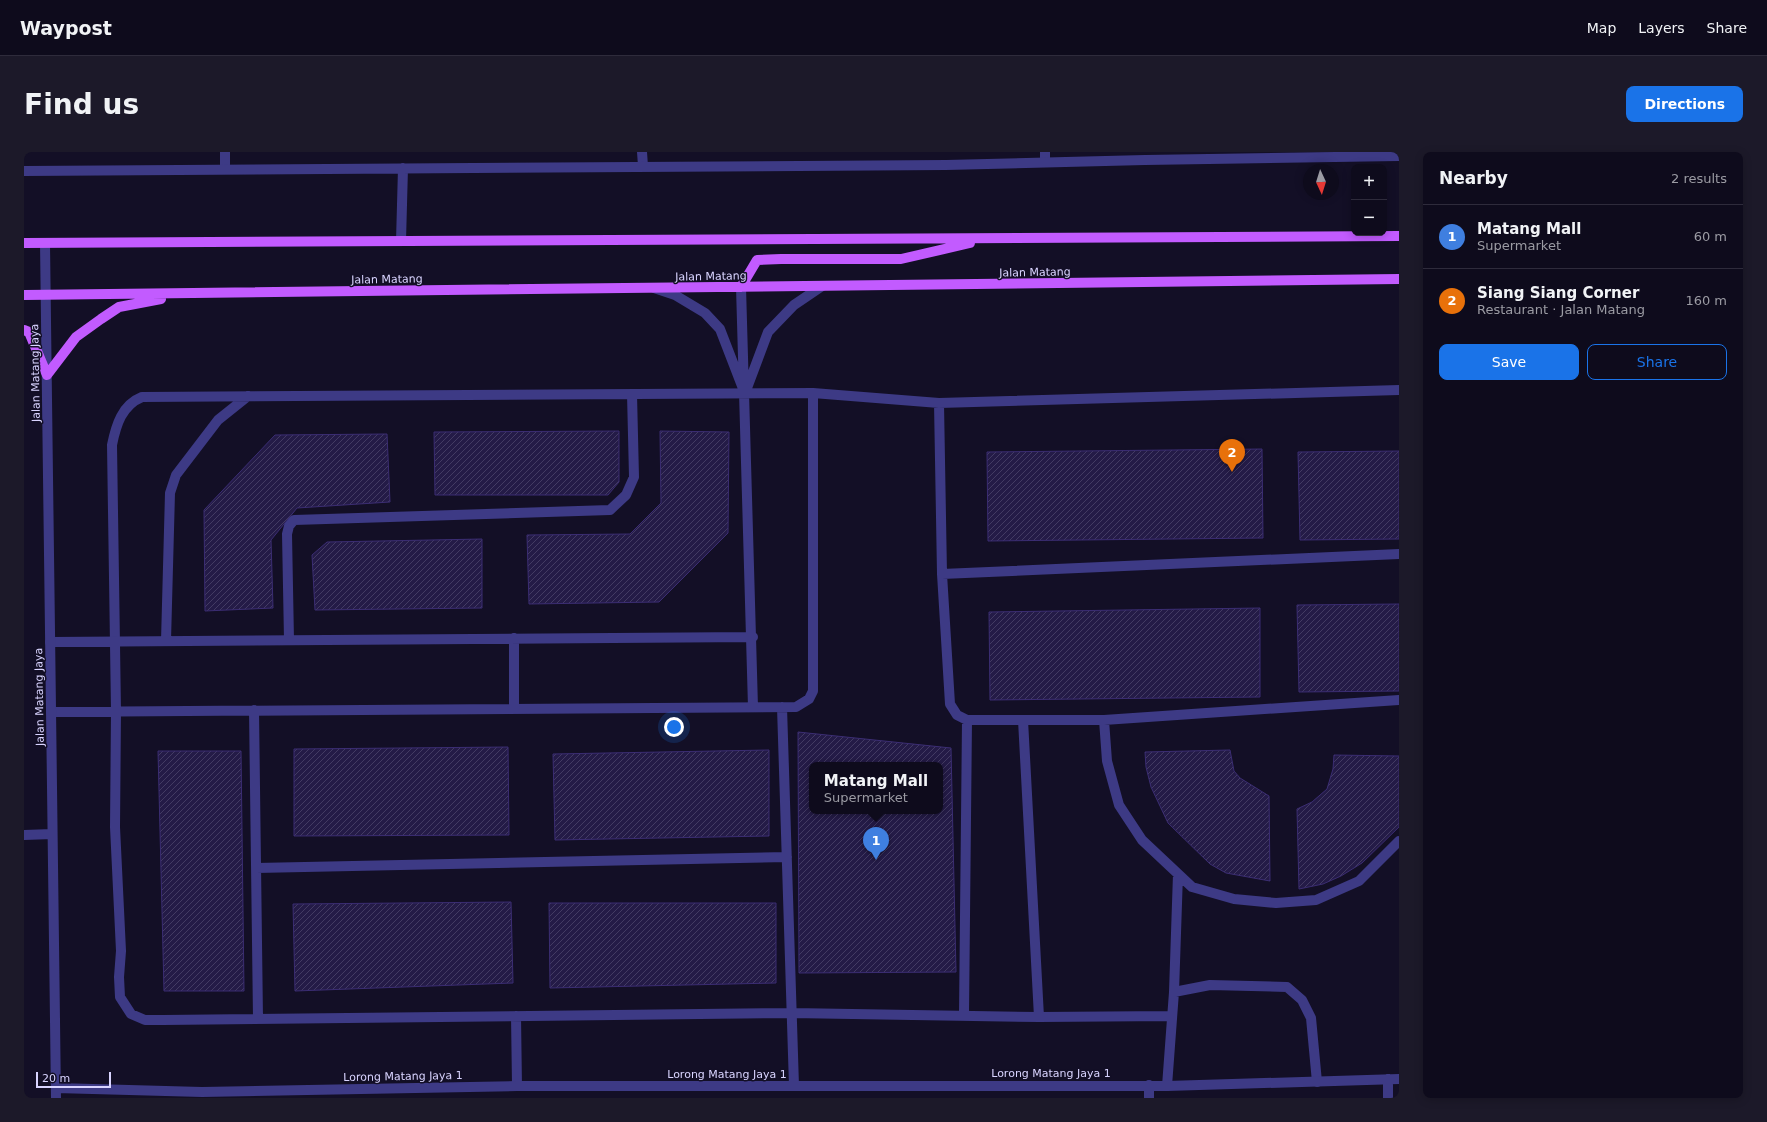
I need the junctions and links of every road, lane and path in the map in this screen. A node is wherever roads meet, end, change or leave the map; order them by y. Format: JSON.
{"nodes":[{"id":1,"x":225,"y":152,"type":"edge"},
{"id":2,"x":642,"y":152,"type":"edge"},
{"id":3,"x":1399,"y":156,"type":"edge"},
{"id":4,"x":1045,"y":157,"type":"edge"},
{"id":5,"x":643,"y":166,"type":"junction"},
{"id":6,"x":402,"y":168,"type":"junction"},
{"id":7,"x":225,"y":169,"type":"junction"},
{"id":8,"x":24,"y":170,"type":"edge"},
{"id":9,"x":1399,"y":236,"type":"edge"},
{"id":10,"x":989,"y":239,"type":"junction"},
{"id":11,"x":401,"y":241,"type":"junction"},
{"id":12,"x":24,"y":243,"type":"edge"},
{"id":13,"x":45,"y":243,"type":"junction"},
{"id":14,"x":1399,"y":279,"type":"edge"},
{"id":15,"x":822,"y":286,"type":"junction"},
{"id":16,"x":742,"y":287,"type":"junction"},
{"id":17,"x":654,"y":288,"type":"junction"},
{"id":18,"x":184,"y":294,"type":"junction"},
{"id":19,"x":24,"y":295,"type":"edge"},
{"id":20,"x":46,"y":295,"type":"junction"},
{"id":21,"x":24,"y":330,"type":"edge"},
{"id":22,"x":47,"y":375,"type":"junction"},
{"id":23,"x":1399,"y":390,"type":"edge"},
{"id":24,"x":745,"y":393,"type":"junction"},
{"id":25,"x":814,"y":393,"type":"junction"},
{"id":26,"x":632,"y":394,"type":"junction"},
{"id":27,"x":248,"y":396,"type":"junction"},
{"id":28,"x":939,"y":404,"type":"junction"},
{"id":29,"x":1399,"y":554,"type":"edge"},
{"id":30,"x":942,"y":574,"type":"junction"},
{"id":31,"x":753,"y":636,"type":"junction"},
{"id":32,"x":514,"y":638,"type":"junction"},
{"id":33,"x":289,"y":640,"type":"junction"},
{"id":34,"x":115,"y":641,"type":"junction"},
{"id":35,"x":166,"y":641,"type":"junction"},
{"id":36,"x":50,"y":642,"type":"junction"},
{"id":37,"x":1399,"y":700,"type":"edge"},
{"id":38,"x":753,"y":707,"type":"junction"},
{"id":39,"x":782,"y":707,"type":"junction"},
{"id":40,"x":514,"y":709,"type":"junction"},
{"id":41,"x":254,"y":710,"type":"junction"},
{"id":42,"x":116,"y":711,"type":"junction"},
{"id":43,"x":51,"y":712,"type":"junction"},
{"id":44,"x":967,"y":720,"type":"junction"},
{"id":45,"x":1023,"y":720,"type":"junction"},
{"id":46,"x":1104,"y":720,"type":"junction"},
{"id":47,"x":24,"y":834,"type":"edge"},
{"id":48,"x":52,"y":834,"type":"junction"},
{"id":49,"x":1399,"y":841,"type":"edge"},
{"id":50,"x":787,"y":857,"type":"junction"},
{"id":51,"x":256,"y":868,"type":"junction"},
{"id":52,"x":1178,"y":874,"type":"junction"},
{"id":53,"x":1174,"y":992,"type":"junction"},
{"id":54,"x":792,"y":1013,"type":"junction"},
{"id":55,"x":964,"y":1015,"type":"junction"},
{"id":56,"x":516,"y":1016,"type":"junction"},
{"id":57,"x":1172,"y":1016,"type":"junction"},
{"id":58,"x":1038,"y":1017,"type":"junction"},
{"id":59,"x":258,"y":1019,"type":"junction"},
{"id":60,"x":1388,"y":1078,"type":"junction"},
{"id":61,"x":1399,"y":1079,"type":"edge"},
{"id":62,"x":1317,"y":1082,"type":"junction"},
{"id":63,"x":1149,"y":1085,"type":"junction"},
{"id":64,"x":517,"y":1086,"type":"junction"},
{"id":65,"x":794,"y":1086,"type":"junction"},
{"id":66,"x":1167,"y":1086,"type":"junction"},
{"id":67,"x":56,"y":1088,"type":"junction"},
{"id":68,"x":202,"y":1095,"type":"edge"},
{"id":69,"x":56,"y":1098,"type":"edge"},
{"id":70,"x":1149,"y":1098,"type":"edge"},
{"id":71,"x":1388,"y":1098,"type":"edge"}],
"edges":[{"from":1,"to":7,"type":"street"},
{"from":2,"to":5,"type":"street"},
{"from":3,"to":4,"type":"street"},
{"from":4,"to":5,"type":"street"},
{"from":5,"to":6,"type":"street"},
{"from":6,"to":7,"type":"street"},
{"from":6,"to":11,"type":"street"},
{"from":7,"to":8,"type":"street"},
{"from":9,"to":10,"type":"main road"},
{"from":10,"to":11,"type":"main road"},
{"from":10,"to":16,"type":"main road"},
{"from":11,"to":13,"type":"main road"},
{"from":12,"to":13,"type":"main road"},
{"from":13,"to":20,"type":"street","name":"Jalan Matang Jaya"},
{"from":14,"to":15,"type":"main road","name":"Jalan Matang"},
{"from":15,"to":16,"type":"main road","name":"Jalan Matang"},
{"from":15,"to":24,"type":"street"},
{"from":16,"to":17,"type":"main road","name":"Jalan Matang"},
{"from":16,"to":24,"type":"street"},
{"from":17,"to":18,"type":"main road","name":"Jalan Matang"},
{"from":17,"to":24,"type":"street"},
{"from":18,"to":20,"type":"main road","name":"Jalan Matang"},
{"from":18,"to":22,"type":"main road"},
{"from":19,"to":20,"type":"main road","name":"Jalan Matang"},
{"from":20,"to":22,"type":"street","name":"Jalan Matang Jaya"},
{"from":21,"to":22,"type":"main road"},
{"from":22,"to":36,"type":"street","name":"Jalan Matang Jaya"},
{"from":23,"to":28,"type":"street"},
{"from":24,"to":25,"type":"street"},
{"from":24,"to":26,"type":"street"},
{"from":24,"to":31,"type":"street"},
{"from":25,"to":28,"type":"street"},
{"from":25,"to":39,"type":"street"},
{"from":26,"to":27,"type":"street"},
{"from":26,"to":33,"type":"street"},
{"from":27,"to":34,"type":"street"},
{"from":27,"to":35,"type":"street"},
{"from":28,"to":30,"type":"street"},
{"from":29,"to":30,"type":"street"},
{"from":30,"to":44,"type":"street"},
{"from":31,"to":32,"type":"street"},
{"from":31,"to":38,"type":"street"},
{"from":32,"to":33,"type":"street"},
{"from":32,"to":40,"type":"street"},
{"from":33,"to":35,"type":"street"},
{"from":34,"to":35,"type":"street"},
{"from":34,"to":36,"type":"street"},
{"from":34,"to":42,"type":"street"},
{"from":36,"to":43,"type":"street","name":"Jalan Matang Jaya"},
{"from":37,"to":46,"type":"street"},
{"from":38,"to":39,"type":"street"},
{"from":38,"to":40,"type":"street"},
{"from":39,"to":50,"type":"street"},
{"from":40,"to":41,"type":"street"},
{"from":41,"to":42,"type":"street"},
{"from":41,"to":51,"type":"street"},
{"from":42,"to":43,"type":"street"},
{"from":42,"to":59,"type":"street"},
{"from":43,"to":48,"type":"street","name":"Jalan Matang Jaya"},
{"from":44,"to":45,"type":"street"},
{"from":44,"to":55,"type":"street"},
{"from":45,"to":46,"type":"street"},
{"from":45,"to":58,"type":"street"},
{"from":46,"to":52,"type":"street"},
{"from":47,"to":48,"type":"street"},
{"from":48,"to":67,"type":"street","name":"Jalan Matang Jaya"},
{"from":49,"to":52,"type":"street"},
{"from":50,"to":51,"type":"street"},
{"from":50,"to":54,"type":"street"},
{"from":51,"to":59,"type":"street"},
{"from":52,"to":53,"type":"street"},
{"from":53,"to":57,"type":"street"},
{"from":53,"to":62,"type":"street"},
{"from":54,"to":55,"type":"street"},
{"from":54,"to":56,"type":"street"},
{"from":54,"to":65,"type":"street"},
{"from":55,"to":58,"type":"street"},
{"from":56,"to":59,"type":"street"},
{"from":56,"to":64,"type":"street"},
{"from":57,"to":58,"type":"street"},
{"from":57,"to":66,"type":"street"},
{"from":60,"to":61,"type":"street","name":"Lorong Matang Jaya 1"},
{"from":60,"to":62,"type":"street","name":"Lorong Matang Jaya 1"},
{"from":60,"to":71,"type":"street"},
{"from":62,"to":66,"type":"street","name":"Lorong Matang Jaya 1"},
{"from":63,"to":65,"type":"street","name":"Lorong Matang Jaya 1"},
{"from":63,"to":66,"type":"street","name":"Lorong Matang Jaya 1"},
{"from":63,"to":70,"type":"street"},
{"from":64,"to":65,"type":"street","name":"Lorong Matang Jaya 1"},
{"from":64,"to":68,"type":"street","name":"Lorong Matang Jaya 1"},
{"from":67,"to":68,"type":"street","name":"Lorong Matang Jaya 1"},
{"from":67,"to":69,"type":"street","name":"Jalan Matang Jaya"}]}
